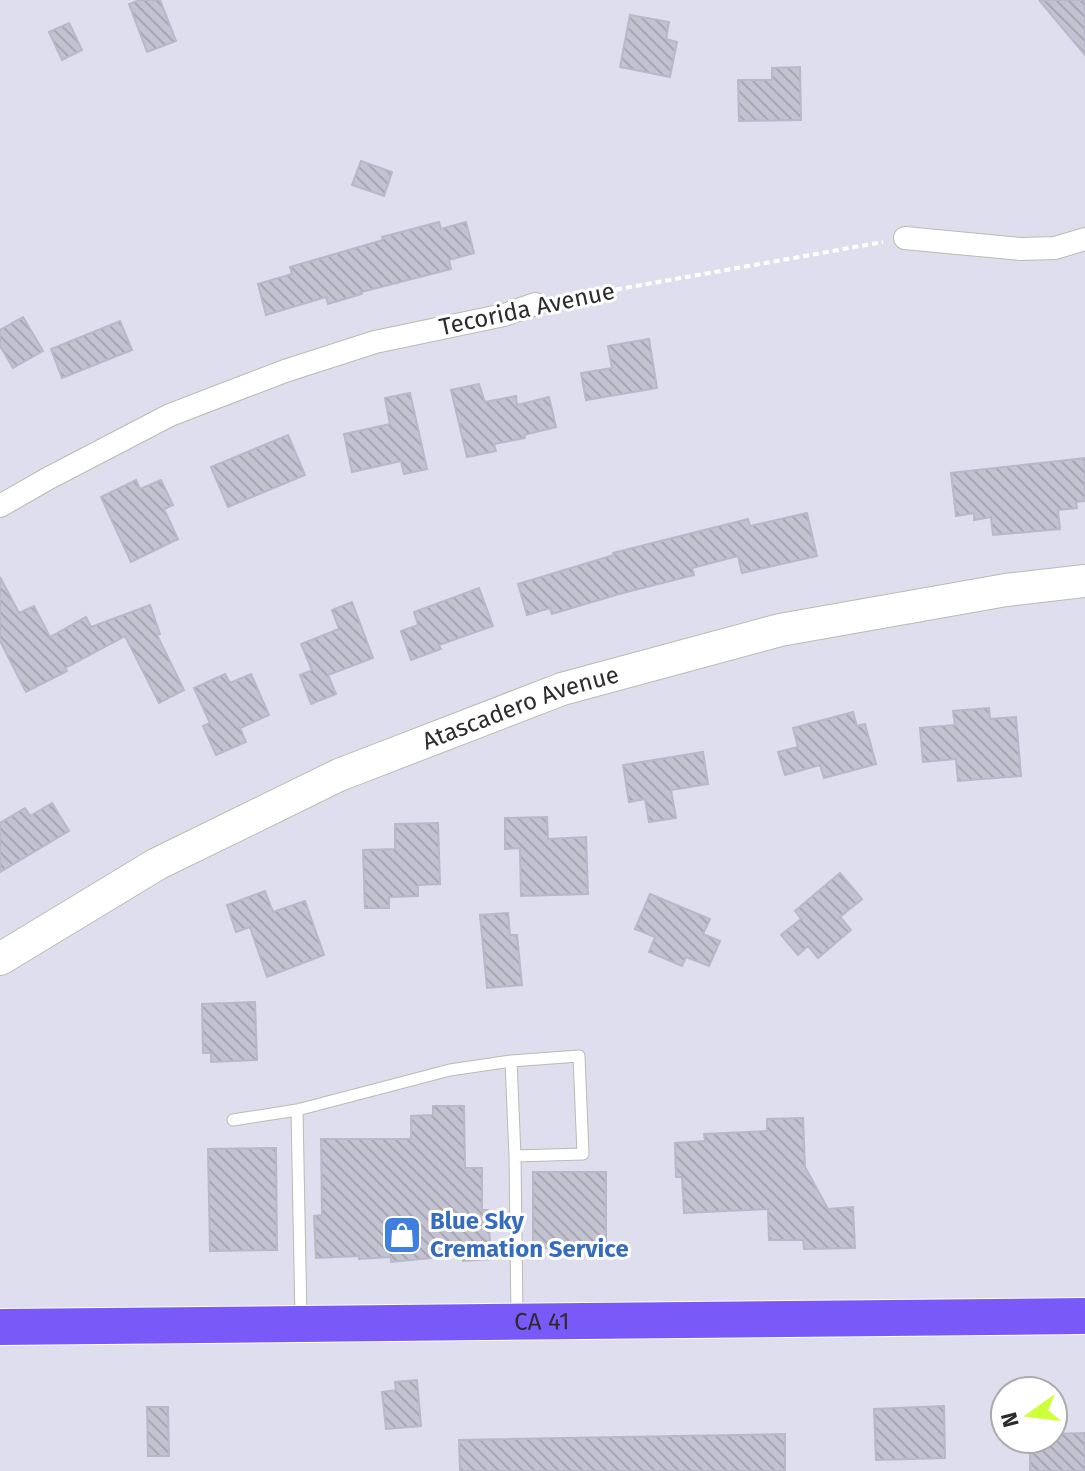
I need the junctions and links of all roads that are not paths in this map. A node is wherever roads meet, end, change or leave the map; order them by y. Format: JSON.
{"nodes":[{"id":1,"x":905,"y":238,"type":"road end"},
{"id":2,"x":1085,"y":239,"type":"edge"},
{"id":3,"x":535,"y":304,"type":"road end"},
{"id":4,"x":0,"y":506,"type":"edge"},
{"id":5,"x":1085,"y":581,"type":"edge"},
{"id":6,"x":0,"y":959,"type":"edge"},
{"id":7,"x":511,"y":1061,"type":"junction"},
{"id":8,"x":297,"y":1110,"type":"junction"},
{"id":9,"x":233,"y":1120,"type":"dead end"},
{"id":10,"x":515,"y":1156,"type":"junction"},
{"id":11,"x":1085,"y":1316,"type":"edge"},
{"id":12,"x":518,"y":1322,"type":"junction"},
{"id":13,"x":301,"y":1324,"type":"junction"},
{"id":14,"x":0,"y":1327,"type":"edge"}],
"edges":[{"from":1,"to":2,"type":"street"},
{"from":3,"to":4,"type":"street","name":"Tecorida Avenue"},
{"from":5,"to":6,"type":"main road","name":"Atascadero Avenue"},
{"from":7,"to":8,"type":"lane"},
{"from":7,"to":10,"type":"lane"},
{"from":7,"to":10,"type":"lane"},
{"from":8,"to":9,"type":"lane"},
{"from":8,"to":13,"type":"lane"},
{"from":10,"to":12,"type":"lane"},
{"from":11,"to":12,"type":"main road","name":"CA 41","number":"CA 41"},
{"from":12,"to":13,"type":"main road","name":"CA 41","number":"CA 41"},
{"from":13,"to":14,"type":"main road","name":"CA 41","number":"CA 41"}]}
